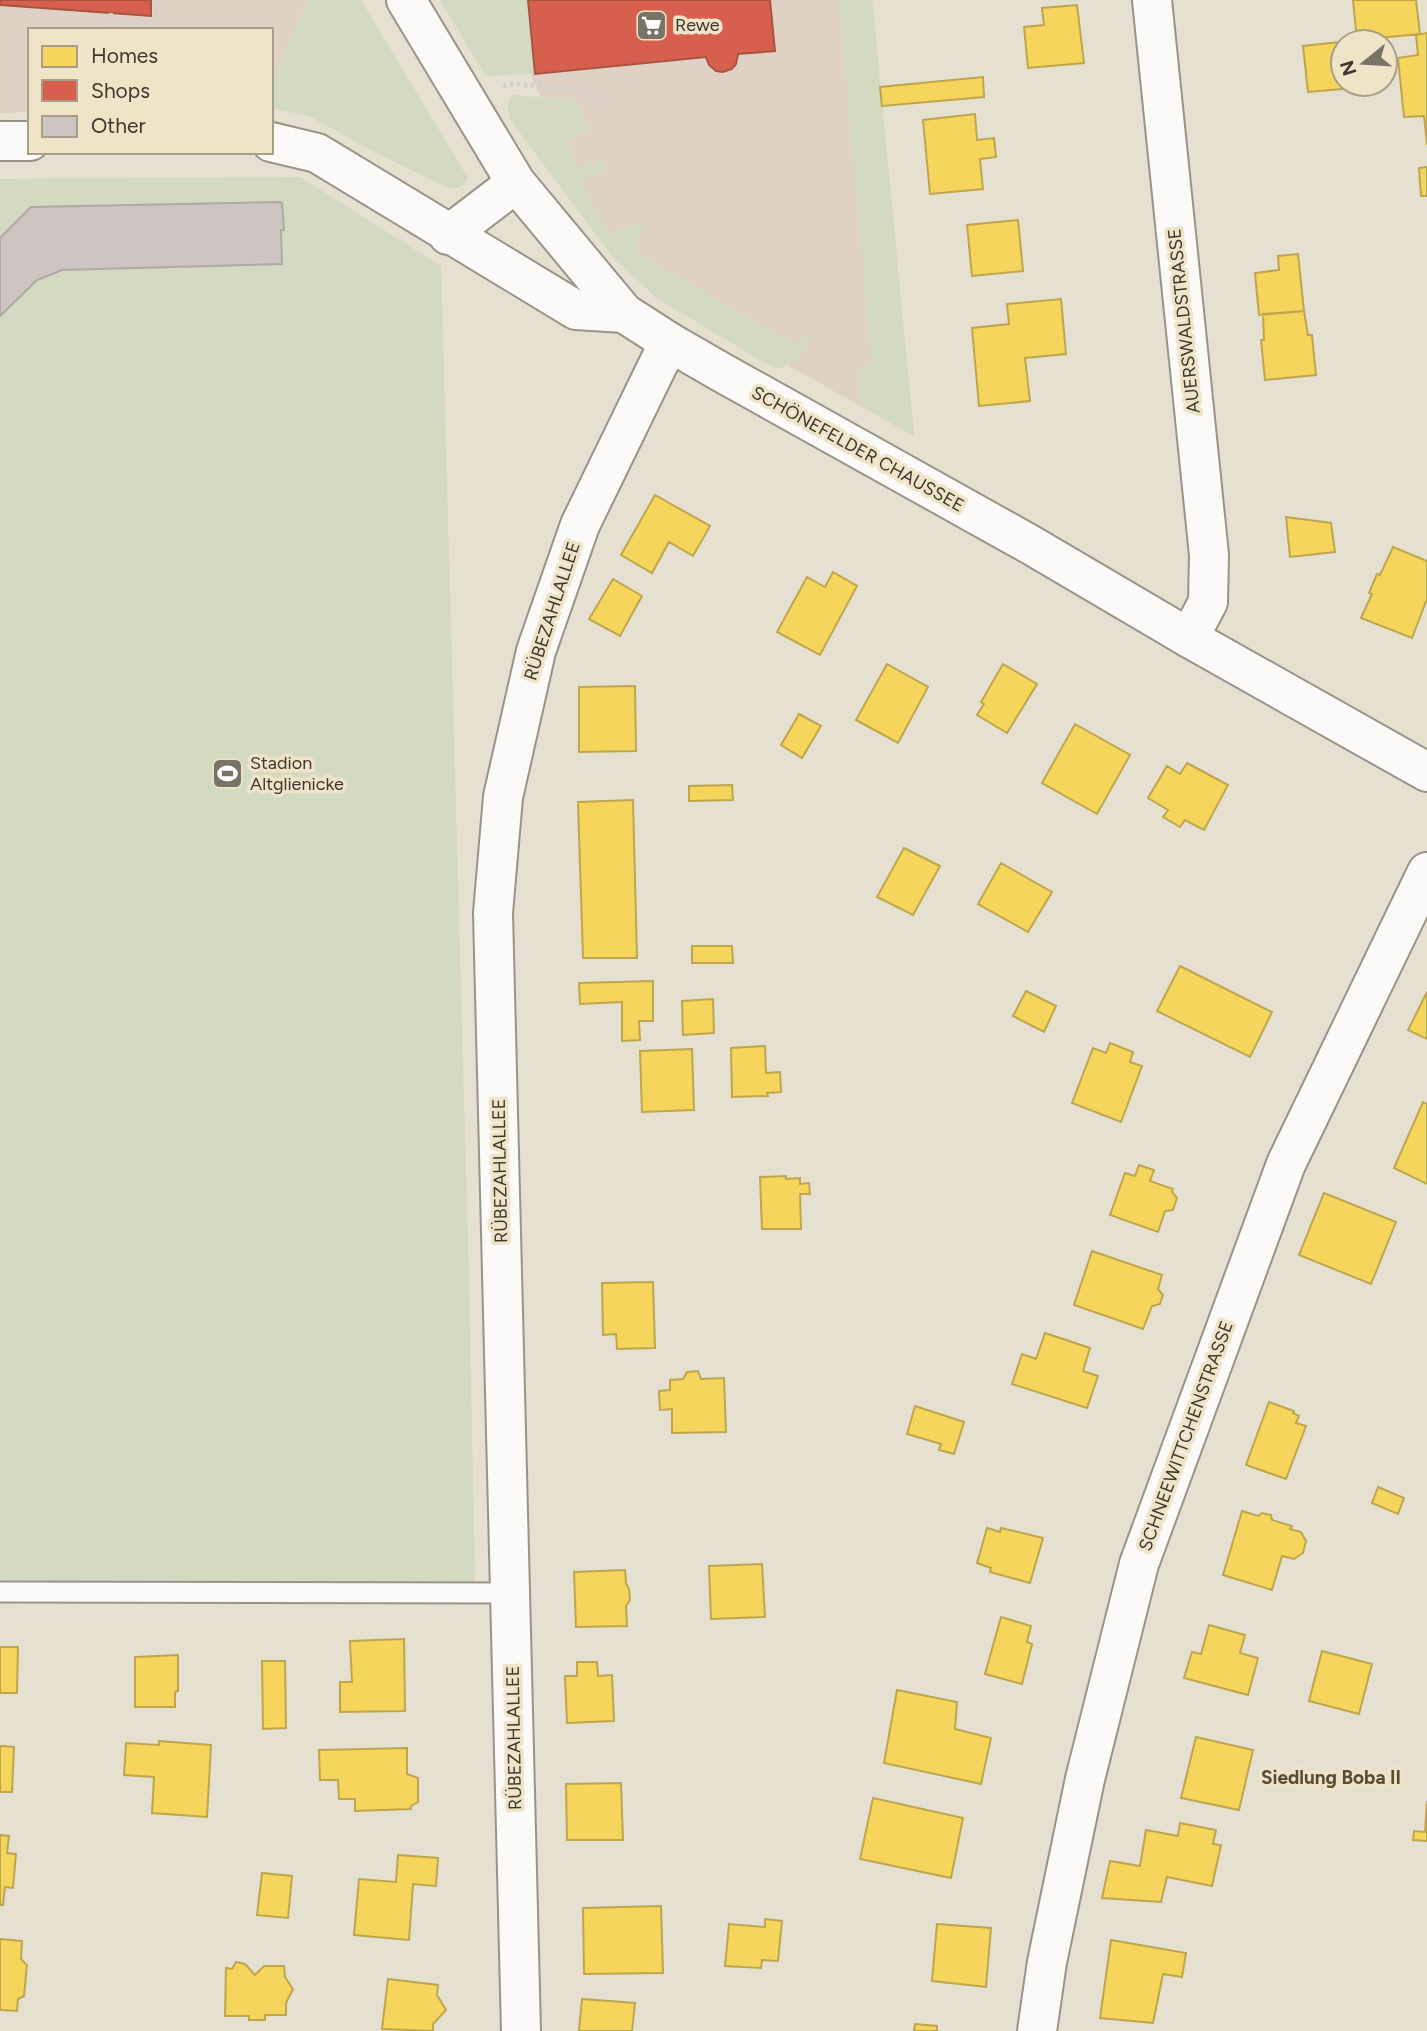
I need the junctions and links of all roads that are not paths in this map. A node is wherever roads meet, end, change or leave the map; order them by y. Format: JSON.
{"nodes":[{"id":1,"x":405,"y":0,"type":"edge"},
{"id":2,"x":1152,"y":0,"type":"edge"},
{"id":3,"x":0,"y":141,"type":"edge"},
{"id":4,"x":28,"y":141,"type":"edge"},
{"id":5,"x":273,"y":142,"type":"edge"},
{"id":6,"x":516,"y":183,"type":"junction"},
{"id":7,"x":448,"y":234,"type":"junction"},
{"id":8,"x":624,"y":313,"type":"junction"},
{"id":9,"x":669,"y":342,"type":"junction"},
{"id":10,"x":1189,"y":638,"type":"junction"},
{"id":11,"x":1427,"y":772,"type":"edge"},
{"id":12,"x":1427,"y":872,"type":"edge"},
{"id":13,"x":0,"y":1592,"type":"edge"},
{"id":14,"x":510,"y":1592,"type":"junction"},
{"id":15,"x":521,"y":2031,"type":"edge"},
{"id":16,"x":1037,"y":2031,"type":"edge"}],
"edges":[{"from":1,"to":6,"type":"street","name":"SCHÖNEFELDER CHAUSSEE"},
{"from":2,"to":10,"type":"street","name":"AUERSWALDSTRASSE"},
{"from":3,"to":4,"type":"street"},
{"from":5,"to":7,"type":"street"},
{"from":6,"to":7,"type":"street"},
{"from":6,"to":8,"type":"street","name":"SCHÖNEFELDER CHAUSSEE"},
{"from":7,"to":8,"type":"street"},
{"from":8,"to":9,"type":"street","name":"SCHÖNEFELDER CHAUSSEE"},
{"from":9,"to":10,"type":"street","name":"SCHÖNEFELDER CHAUSSEE"},
{"from":9,"to":14,"type":"street","name":"RÜBEZAHLALLEE"},
{"from":10,"to":11,"type":"street","name":"SCHÖNEFELDER CHAUSSEE"},
{"from":12,"to":16,"type":"street","name":"SCHNEEWITTCHENSTRASSE"},
{"from":13,"to":14,"type":"lane"},
{"from":14,"to":15,"type":"street","name":"RÜBEZAHLALLEE"}]}
